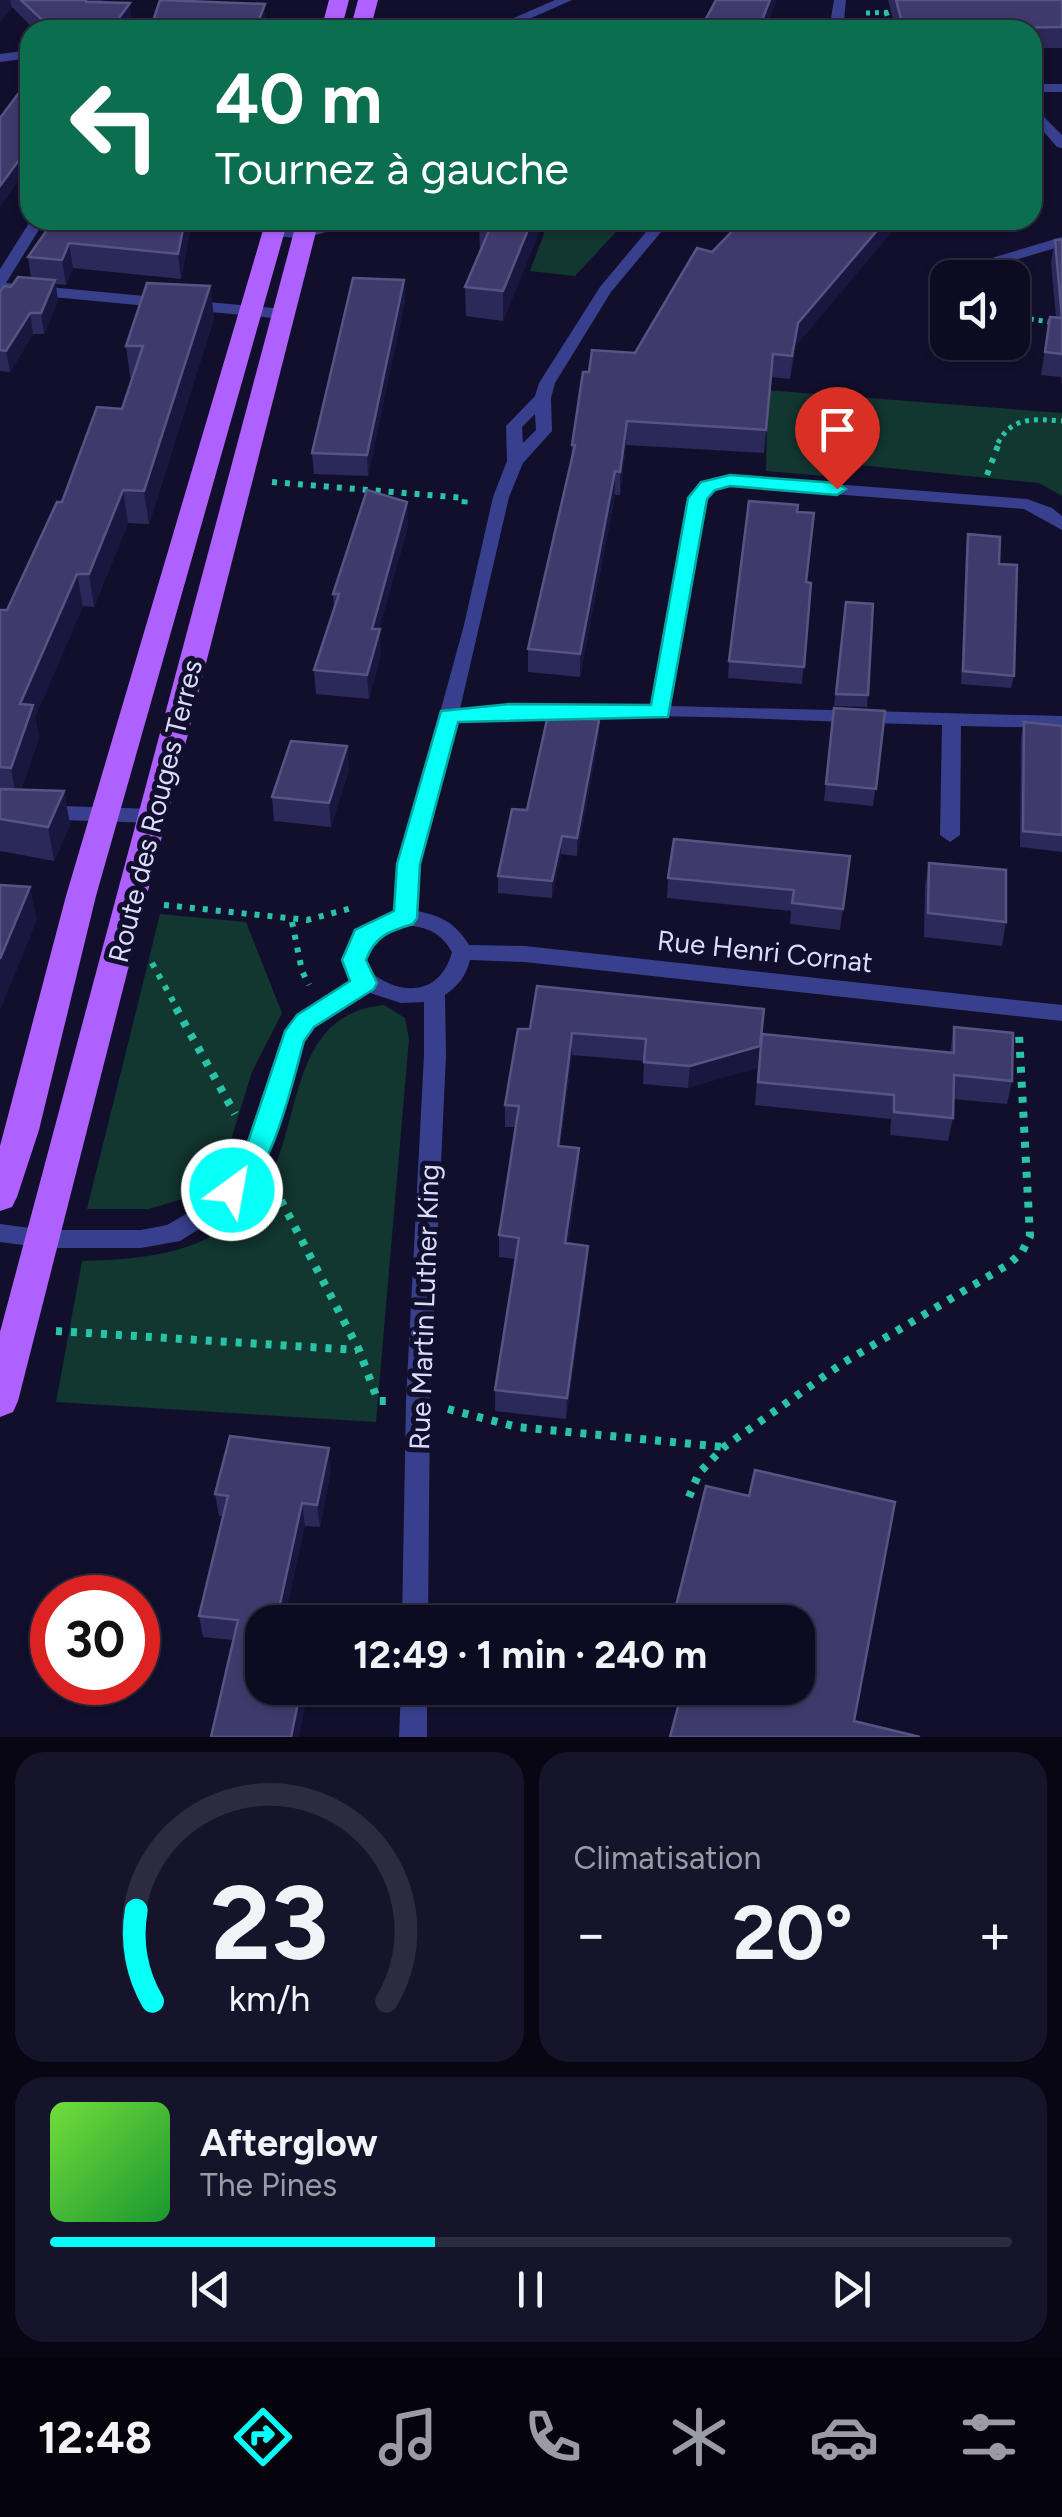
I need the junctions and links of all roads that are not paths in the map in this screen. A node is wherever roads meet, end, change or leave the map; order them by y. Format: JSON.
{"nodes":[{"id":1,"x":566,"y":0,"type":"edge"},
{"id":2,"x":548,"y":3,"type":"edge"},
{"id":3,"x":513,"y":20,"type":"edge"},
{"id":4,"x":1042,"y":121,"type":"edge"},
{"id":5,"x":1062,"y":144,"type":"edge"},
{"id":6,"x":32,"y":230,"type":"edge"},
{"id":7,"x":274,"y":230,"type":"edge"},
{"id":8,"x":305,"y":230,"type":"edge"},
{"id":9,"x":656,"y":230,"type":"edge"},
{"id":10,"x":1062,"y":241,"type":"edge"},
{"id":11,"x":1000,"y":260,"type":"edge"},
{"id":12,"x":0,"y":284,"type":"edge"},
{"id":13,"x":250,"y":312,"type":"junction"},
{"id":14,"x":284,"y":314,"type":"junction"},
{"id":15,"x":1062,"y":526,"type":"edge"},
{"id":16,"x":660,"y":712,"type":"junction"},
{"id":17,"x":449,"y":716,"type":"junction"},
{"id":18,"x":952,"y":718,"type":"junction"},
{"id":19,"x":1062,"y":722,"type":"edge"},
{"id":20,"x":0,"y":812,"type":"edge"},
{"id":21,"x":154,"y":816,"type":"junction"},
{"id":22,"x":104,"y":817,"type":"junction"},
{"id":23,"x":950,"y":835,"type":"dead end"},
{"id":24,"x":406,"y":907,"type":"junction"},
{"id":25,"x":462,"y":952,"type":"junction"},
{"id":26,"x":365,"y":983,"type":"junction"},
{"id":27,"x":434,"y":992,"type":"junction"},
{"id":28,"x":1062,"y":1013,"type":"edge"},
{"id":29,"x":0,"y":1197,"type":"edge"},
{"id":30,"x":0,"y":1233,"type":"edge"},
{"id":31,"x":45,"y":1239,"type":"junction"},
{"id":32,"x":0,"y":1402,"type":"edge"},
{"id":33,"x":415,"y":1605,"type":"edge"},
{"id":34,"x":414,"y":1705,"type":"edge"},
{"id":35,"x":413,"y":1737,"type":"edge"}],
"edges":[{"from":1,"to":2,"type":"street"},
{"from":2,"to":3,"type":"street"},
{"from":4,"to":5,"type":"street"},
{"from":6,"to":12,"type":"street"},
{"from":7,"to":13,"type":"main road","name":"Route des Rouges Terres"},
{"from":8,"to":14,"type":"main road","name":"Route des Rouges Terres"},
{"from":9,"to":17,"type":"street"},
{"from":10,"to":11,"type":"street"},
{"from":12,"to":13,"type":"street"},
{"from":13,"to":14,"type":"street"},
{"from":13,"to":22,"type":"main road","name":"Route des Rouges Terres"},
{"from":14,"to":21,"type":"main road","name":"Route des Rouges Terres"},
{"from":15,"to":16,"type":"street"},
{"from":16,"to":17,"type":"street"},
{"from":16,"to":18,"type":"street"},
{"from":17,"to":24,"type":"street"},
{"from":18,"to":19,"type":"street"},
{"from":18,"to":23,"type":"street"},
{"from":20,"to":22,"type":"street"},
{"from":21,"to":22,"type":"street"},
{"from":21,"to":31,"type":"main road","name":"Route des Rouges Terres"},
{"from":22,"to":29,"type":"main road","name":"Route des Rouges Terres"},
{"from":24,"to":25,"type":"street"},
{"from":24,"to":26,"type":"street"},
{"from":25,"to":27,"type":"street"},
{"from":25,"to":28,"type":"street","name":"Rue Henri Cornat"},
{"from":26,"to":27,"type":"street"},
{"from":26,"to":31,"type":"street"},
{"from":27,"to":33,"type":"street","name":"Rue Martin Luther King"},
{"from":30,"to":31,"type":"street"},
{"from":31,"to":32,"type":"main road","name":"Route des Rouges Terres"},
{"from":34,"to":35,"type":"street"}]}
